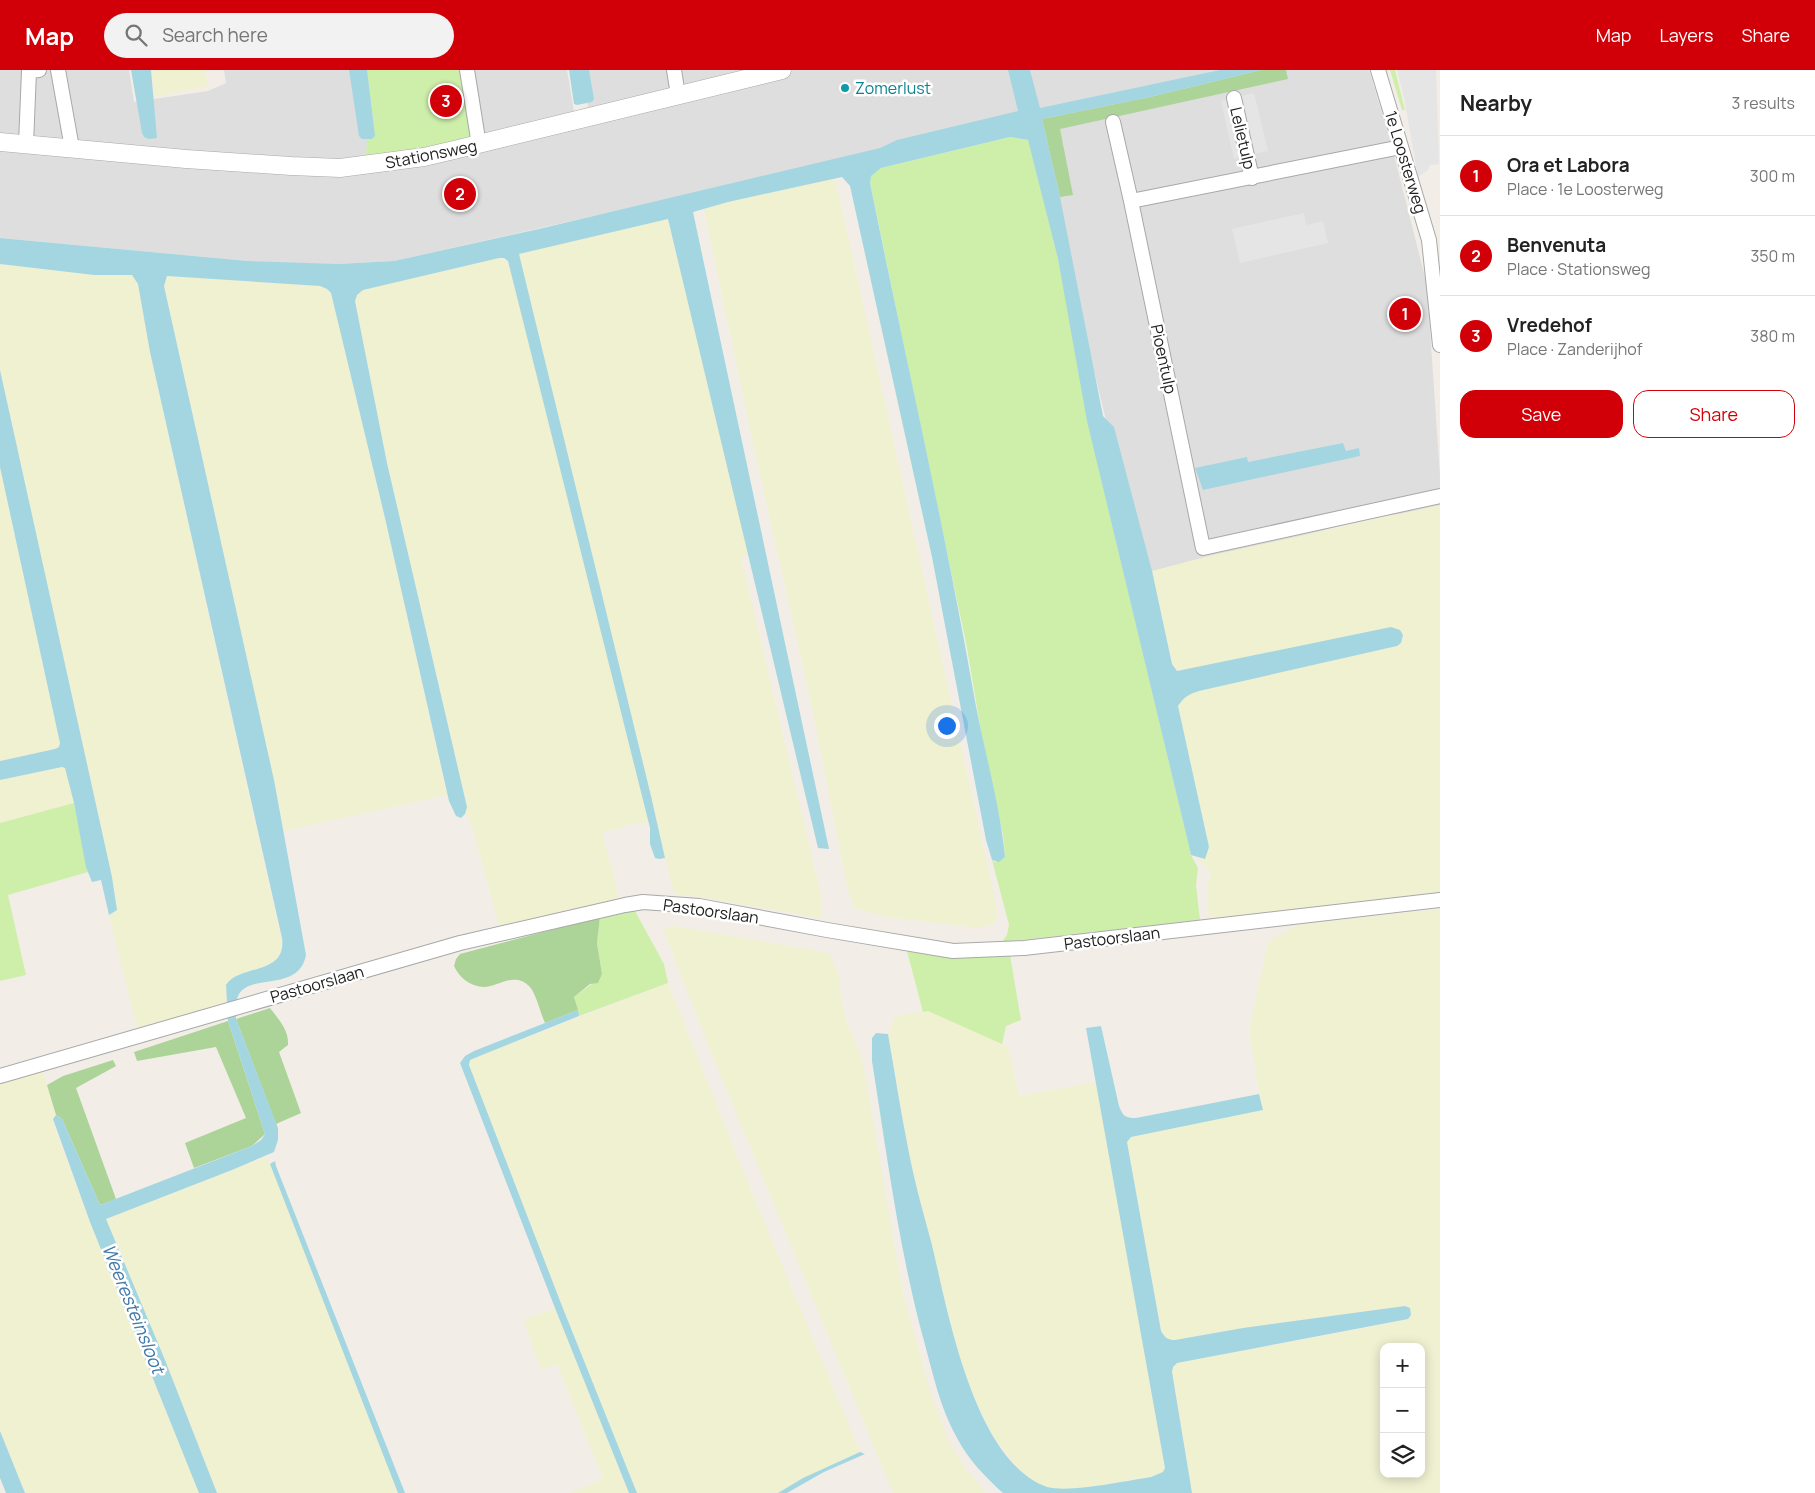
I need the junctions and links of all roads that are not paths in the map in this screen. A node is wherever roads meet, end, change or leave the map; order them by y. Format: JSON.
{"nodes":[{"id":1,"x":39,"y":70,"type":"edge"},
{"id":2,"x":58,"y":70,"type":"edge"},
{"id":3,"x":467,"y":70,"type":"edge"},
{"id":4,"x":674,"y":70,"type":"edge"},
{"id":5,"x":782,"y":70,"type":"edge"},
{"id":6,"x":1378,"y":70,"type":"edge"},
{"id":7,"x":678,"y":95,"type":"junction"},
{"id":8,"x":1234,"y":98,"type":"dead end"},
{"id":9,"x":1113,"y":122,"type":"dead end"},
{"id":10,"x":0,"y":142,"type":"edge"},
{"id":11,"x":26,"y":144,"type":"junction"},
{"id":12,"x":478,"y":145,"type":"junction"},
{"id":13,"x":1401,"y":147,"type":"junction"},
{"id":14,"x":72,"y":148,"type":"junction"},
{"id":15,"x":1252,"y":178,"type":"junction"},
{"id":16,"x":1131,"y":201,"type":"junction"},
{"id":17,"x":1440,"y":345,"type":"edge"},
{"id":18,"x":1440,"y":496,"type":"edge"},
{"id":19,"x":1440,"y":900,"type":"edge"},
{"id":20,"x":0,"y":1076,"type":"edge"}],
"edges":[{"from":1,"to":11,"type":"street"},
{"from":2,"to":14,"type":"street"},
{"from":3,"to":12,"type":"street"},
{"from":4,"to":7,"type":"street"},
{"from":5,"to":7,"type":"street","name":"Stationsweg"},
{"from":6,"to":13,"type":"street","name":"1e Loosterweg"},
{"from":7,"to":12,"type":"street","name":"Stationsweg"},
{"from":8,"to":15,"type":"street","name":"Lelietulp"},
{"from":9,"to":16,"type":"street"},
{"from":10,"to":11,"type":"street","name":"Stationsweg"},
{"from":11,"to":14,"type":"street","name":"Stationsweg"},
{"from":12,"to":14,"type":"street","name":"Stationsweg"},
{"from":13,"to":15,"type":"street"},
{"from":13,"to":17,"type":"street","name":"1e Loosterweg"},
{"from":15,"to":16,"type":"street"},
{"from":16,"to":18,"type":"street","name":"Pioentulp"},
{"from":19,"to":20,"type":"street","name":"Pastoorslaan"}]}
